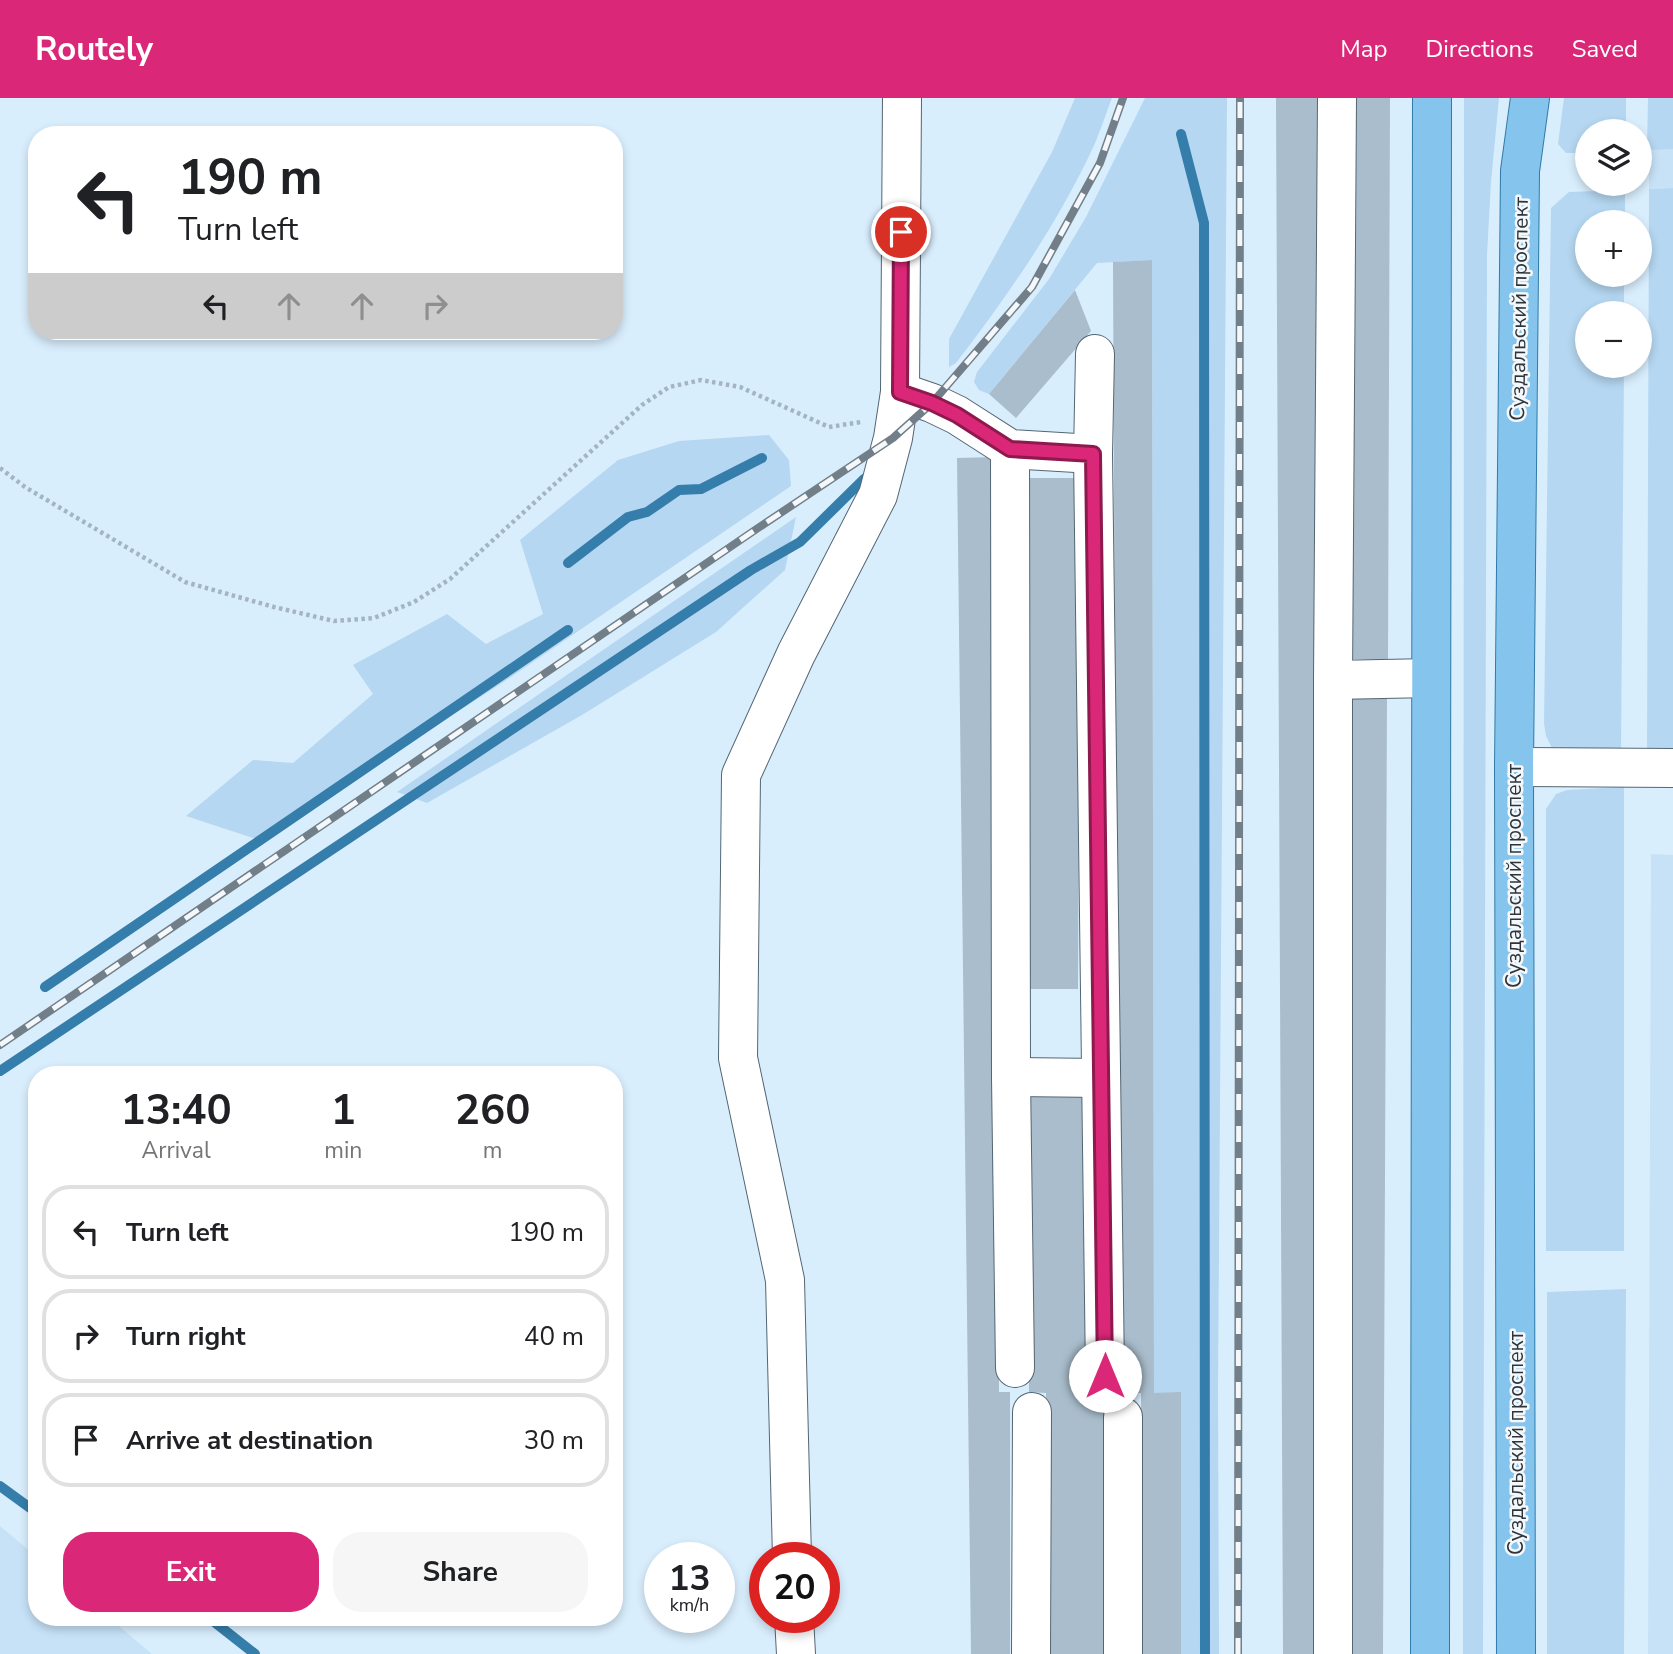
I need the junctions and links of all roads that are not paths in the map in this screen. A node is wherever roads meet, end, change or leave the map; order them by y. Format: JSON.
{"nodes":[{"id":1,"x":902,"y":98,"type":"edge"},
{"id":2,"x":1337,"y":98,"type":"edge"},
{"id":3,"x":1432,"y":98,"type":"edge"},
{"id":4,"x":1530,"y":98,"type":"edge"},
{"id":5,"x":1095,"y":354,"type":"dead end"},
{"id":6,"x":900,"y":392,"type":"junction"},
{"id":7,"x":1010,"y":449,"type":"junction"},
{"id":8,"x":1093,"y":454,"type":"junction"},
{"id":9,"x":1431,"y":678,"type":"junction"},
{"id":10,"x":1333,"y":680,"type":"junction"},
{"id":11,"x":1514,"y":767,"type":"junction"},
{"id":12,"x":1673,"y":768,"type":"edge"},
{"id":13,"x":1011,"y":1077,"type":"junction"},
{"id":14,"x":1101,"y":1078,"type":"junction"},
{"id":15,"x":1015,"y":1368,"type":"dead end"},
{"id":16,"x":1105,"y":1376,"type":"dead end"},
{"id":17,"x":1032,"y":1412,"type":"dead end"},
{"id":18,"x":1123,"y":1417,"type":"dead end"},
{"id":19,"x":792,"y":1542,"type":"edge"},
{"id":20,"x":795,"y":1633,"type":"edge"},
{"id":21,"x":796,"y":1654,"type":"edge"},
{"id":22,"x":1031,"y":1654,"type":"edge"},
{"id":23,"x":1123,"y":1654,"type":"edge"},
{"id":24,"x":1333,"y":1654,"type":"edge"},
{"id":25,"x":1430,"y":1654,"type":"edge"},
{"id":26,"x":1516,"y":1654,"type":"edge"}],
"edges":[{"from":1,"to":6,"type":"street"},
{"from":2,"to":10,"type":"street"},
{"from":3,"to":9,"type":"main road"},
{"from":4,"to":11,"type":"main road","name":"Суздальский проспект"},
{"from":5,"to":8,"type":"street"},
{"from":6,"to":7,"type":"street"},
{"from":6,"to":19,"type":"street"},
{"from":7,"to":8,"type":"street"},
{"from":7,"to":13,"type":"street"},
{"from":8,"to":14,"type":"street"},
{"from":9,"to":10,"type":"street"},
{"from":9,"to":25,"type":"main road"},
{"from":10,"to":24,"type":"street"},
{"from":11,"to":12,"type":"street"},
{"from":11,"to":26,"type":"main road","name":"Суздальский проспект"},
{"from":13,"to":14,"type":"street"},
{"from":13,"to":15,"type":"street"},
{"from":14,"to":16,"type":"street"},
{"from":17,"to":22,"type":"street"},
{"from":18,"to":23,"type":"street"},
{"from":20,"to":21,"type":"street"}]}
